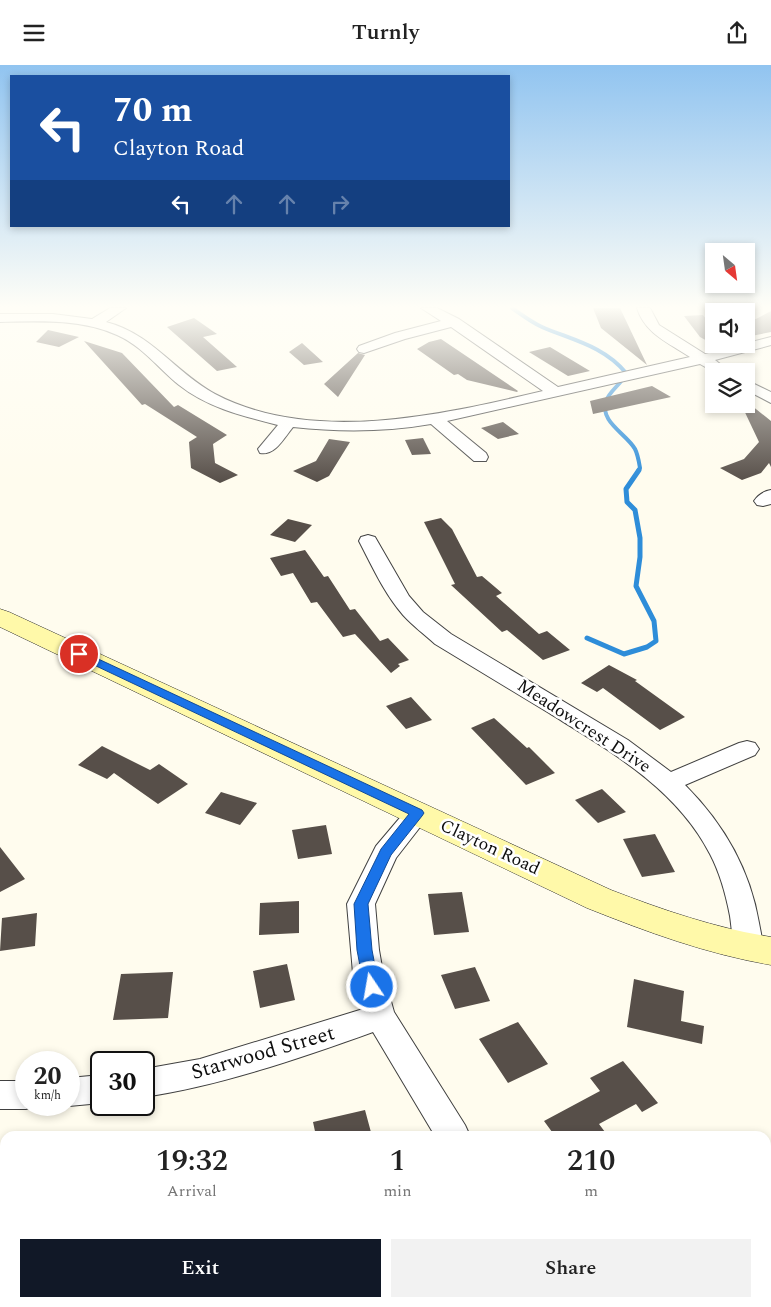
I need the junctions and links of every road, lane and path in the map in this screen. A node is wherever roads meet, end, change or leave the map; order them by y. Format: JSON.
{"nodes":[{"id":1,"x":167,"y":366,"type":"edge"},
{"id":2,"x":518,"y":366,"type":"edge"},
{"id":3,"x":669,"y":366,"type":"edge"},
{"id":4,"x":755,"y":389,"type":"edge"},
{"id":5,"x":555,"y":391,"type":"junction"},
{"id":6,"x":771,"y":398,"type":"edge"},
{"id":7,"x":434,"y":418,"type":"junction"},
{"id":8,"x":289,"y":422,"type":"junction"},
{"id":9,"x":266,"y":449,"type":"dead end"},
{"id":10,"x":480,"y":457,"type":"dead end"},
{"id":11,"x":368,"y":541,"type":"dead end"},
{"id":12,"x":0,"y":617,"type":"edge"},
{"id":13,"x":747,"y":749,"type":"dead end"},
{"id":14,"x":668,"y":783,"type":"junction"},
{"id":15,"x":418,"y":813,"type":"junction"},
{"id":16,"x":760,"y":949,"type":"edge"},
{"id":17,"x":380,"y":1017,"type":"junction"},
{"id":18,"x":155,"y":1081,"type":"edge"},
{"id":19,"x":0,"y":1095,"type":"edge"},
{"id":20,"x":15,"y":1095,"type":"edge"},
{"id":21,"x":449,"y":1131,"type":"edge"}],
"edges":[{"from":1,"to":8,"type":"street"},
{"from":2,"to":5,"type":"street"},
{"from":3,"to":5,"type":"street"},
{"from":4,"to":6,"type":"street"},
{"from":5,"to":7,"type":"street"},
{"from":7,"to":8,"type":"street"},
{"from":7,"to":10,"type":"street"},
{"from":8,"to":9,"type":"street"},
{"from":11,"to":14,"type":"street","name":"Meadowcrest Drive"},
{"from":12,"to":15,"type":"street","name":"Clayton Road"},
{"from":13,"to":14,"type":"street"},
{"from":14,"to":16,"type":"street","name":"Meadowcrest Drive"},
{"from":15,"to":16,"type":"street","name":"Clayton Road"},
{"from":15,"to":17,"type":"street"},
{"from":17,"to":18,"type":"street","name":"Starwood Street"},
{"from":17,"to":21,"type":"street"},
{"from":19,"to":20,"type":"street"}]}
